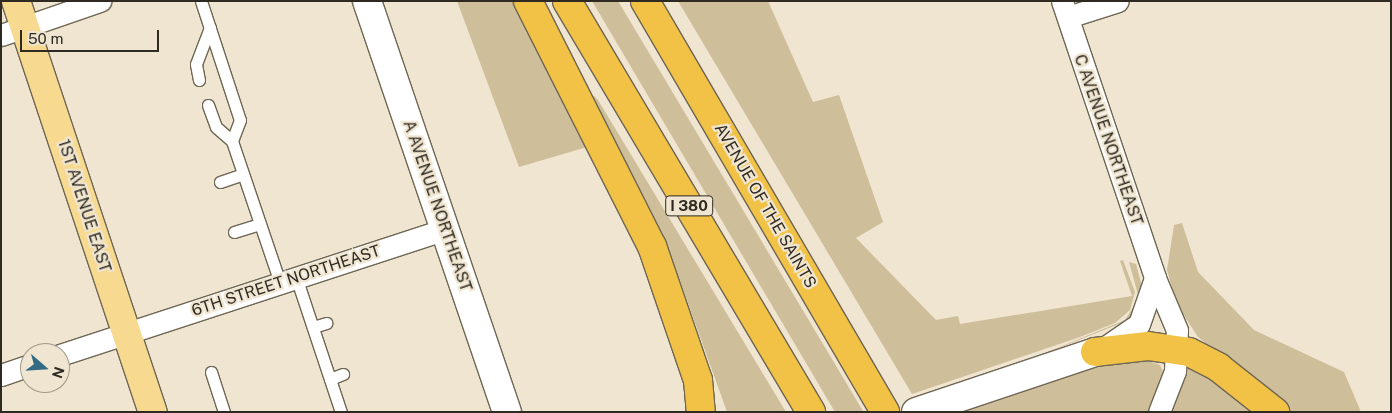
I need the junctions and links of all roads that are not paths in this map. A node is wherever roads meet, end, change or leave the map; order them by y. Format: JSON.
{"nodes":[{"id":1,"x":16,"y":1,"type":"edge"},
{"id":2,"x":100,"y":1,"type":"edge"},
{"id":3,"x":201,"y":1,"type":"edge"},
{"id":4,"x":367,"y":1,"type":"edge"},
{"id":5,"x":528,"y":1,"type":"edge"},
{"id":6,"x":566,"y":1,"type":"edge"},
{"id":7,"x":645,"y":1,"type":"edge"},
{"id":8,"x":1118,"y":1,"type":"edge"},
{"id":9,"x":1065,"y":9,"type":"edge"},
{"id":10,"x":210,"y":28,"type":"junction"},
{"id":11,"x":13,"y":31,"type":"edge"},
{"id":12,"x":199,"y":80,"type":"dead end"},
{"id":13,"x":208,"y":105,"type":"dead end"},
{"id":14,"x":232,"y":141,"type":"junction"},
{"id":15,"x":243,"y":174,"type":"junction"},
{"id":16,"x":220,"y":182,"type":"dead end"},
{"id":17,"x":260,"y":224,"type":"junction"},
{"id":18,"x":445,"y":229,"type":"junction"},
{"id":19,"x":234,"y":232,"type":"dead end"},
{"id":20,"x":1155,"y":278,"type":"junction"},
{"id":21,"x":288,"y":280,"type":"junction"},
{"id":22,"x":832,"y":320,"type":"junction"},
{"id":23,"x":326,"y":323,"type":"dead end"},
{"id":24,"x":127,"y":333,"type":"junction"},
{"id":25,"x":311,"y":335,"type":"junction"},
{"id":26,"x":1178,"y":349,"type":"junction"},
{"id":27,"x":70,"y":352,"type":"edge"},
{"id":28,"x":1096,"y":352,"type":"junction"},
{"id":29,"x":20,"y":368,"type":"edge"},
{"id":30,"x":211,"y":372,"type":"dead end"},
{"id":31,"x":343,"y":374,"type":"dead end"},
{"id":32,"x":1,"y":375,"type":"edge"},
{"id":33,"x":330,"y":380,"type":"junction"},
{"id":34,"x":698,"y":380,"type":"junction"},
{"id":35,"x":319,"y":385,"type":"dead end"},
{"id":36,"x":153,"y":412,"type":"edge"},
{"id":37,"x":224,"y":412,"type":"edge"},
{"id":38,"x":341,"y":412,"type":"edge"},
{"id":39,"x":507,"y":412,"type":"edge"},
{"id":40,"x":701,"y":412,"type":"edge"},
{"id":41,"x":710,"y":412,"type":"edge"},
{"id":42,"x":811,"y":412,"type":"edge"},
{"id":43,"x":885,"y":412,"type":"edge"},
{"id":44,"x":897,"y":412,"type":"edge"},
{"id":45,"x":916,"y":412,"type":"edge"},
{"id":46,"x":1159,"y":412,"type":"edge"},
{"id":47,"x":1276,"y":412,"type":"edge"}],
"edges":[{"from":1,"to":11,"type":"main road","name":"1ST AVENUE EAST"},
{"from":2,"to":11,"type":"street"},
{"from":3,"to":10,"type":"lane"},
{"from":4,"to":18,"type":"street","name":"A AVENUE NORTHEAST"},
{"from":5,"to":34,"type":"highway"},
{"from":6,"to":42,"type":"highway","number":"I 380"},
{"from":7,"to":22,"type":"highway","name":"AVENUE OF THE SAINTS"},
{"from":8,"to":9,"type":"street"},
{"from":9,"to":20,"type":"street","name":"C AVENUE NORTHEAST"},
{"from":10,"to":12,"type":"lane"},
{"from":10,"to":14,"type":"lane"},
{"from":11,"to":24,"type":"main road","name":"1ST AVENUE EAST"},
{"from":13,"to":14,"type":"lane"},
{"from":14,"to":15,"type":"lane"},
{"from":15,"to":16,"type":"lane"},
{"from":15,"to":17,"type":"lane"},
{"from":17,"to":19,"type":"lane"},
{"from":17,"to":21,"type":"lane"},
{"from":18,"to":21,"type":"street","name":"6TH STREET NORTHEAST"},
{"from":18,"to":39,"type":"street","name":"A AVENUE NORTHEAST"},
{"from":20,"to":26,"type":"street","name":"C AVENUE NORTHEAST"},
{"from":20,"to":28,"type":"street"},
{"from":21,"to":24,"type":"street","name":"6TH STREET NORTHEAST"},
{"from":21,"to":25,"type":"lane"},
{"from":22,"to":43,"type":"highway","name":"AVENUE OF THE SAINTS"},
{"from":22,"to":44,"type":"highway"},
{"from":23,"to":25,"type":"lane"},
{"from":24,"to":27,"type":"street","name":"6TH STREET NORTHEAST"},
{"from":24,"to":36,"type":"main road","name":"1ST AVENUE EAST"},
{"from":25,"to":33,"type":"lane"},
{"from":26,"to":28,"type":"highway"},
{"from":26,"to":46,"type":"street"},
{"from":26,"to":47,"type":"highway"},
{"from":28,"to":45,"type":"street"},
{"from":29,"to":32,"type":"street"},
{"from":30,"to":37,"type":"lane"},
{"from":31,"to":33,"type":"lane"},
{"from":33,"to":35,"type":"lane"},
{"from":33,"to":38,"type":"lane"},
{"from":34,"to":40,"type":"highway"},
{"from":34,"to":41,"type":"highway"}]}
